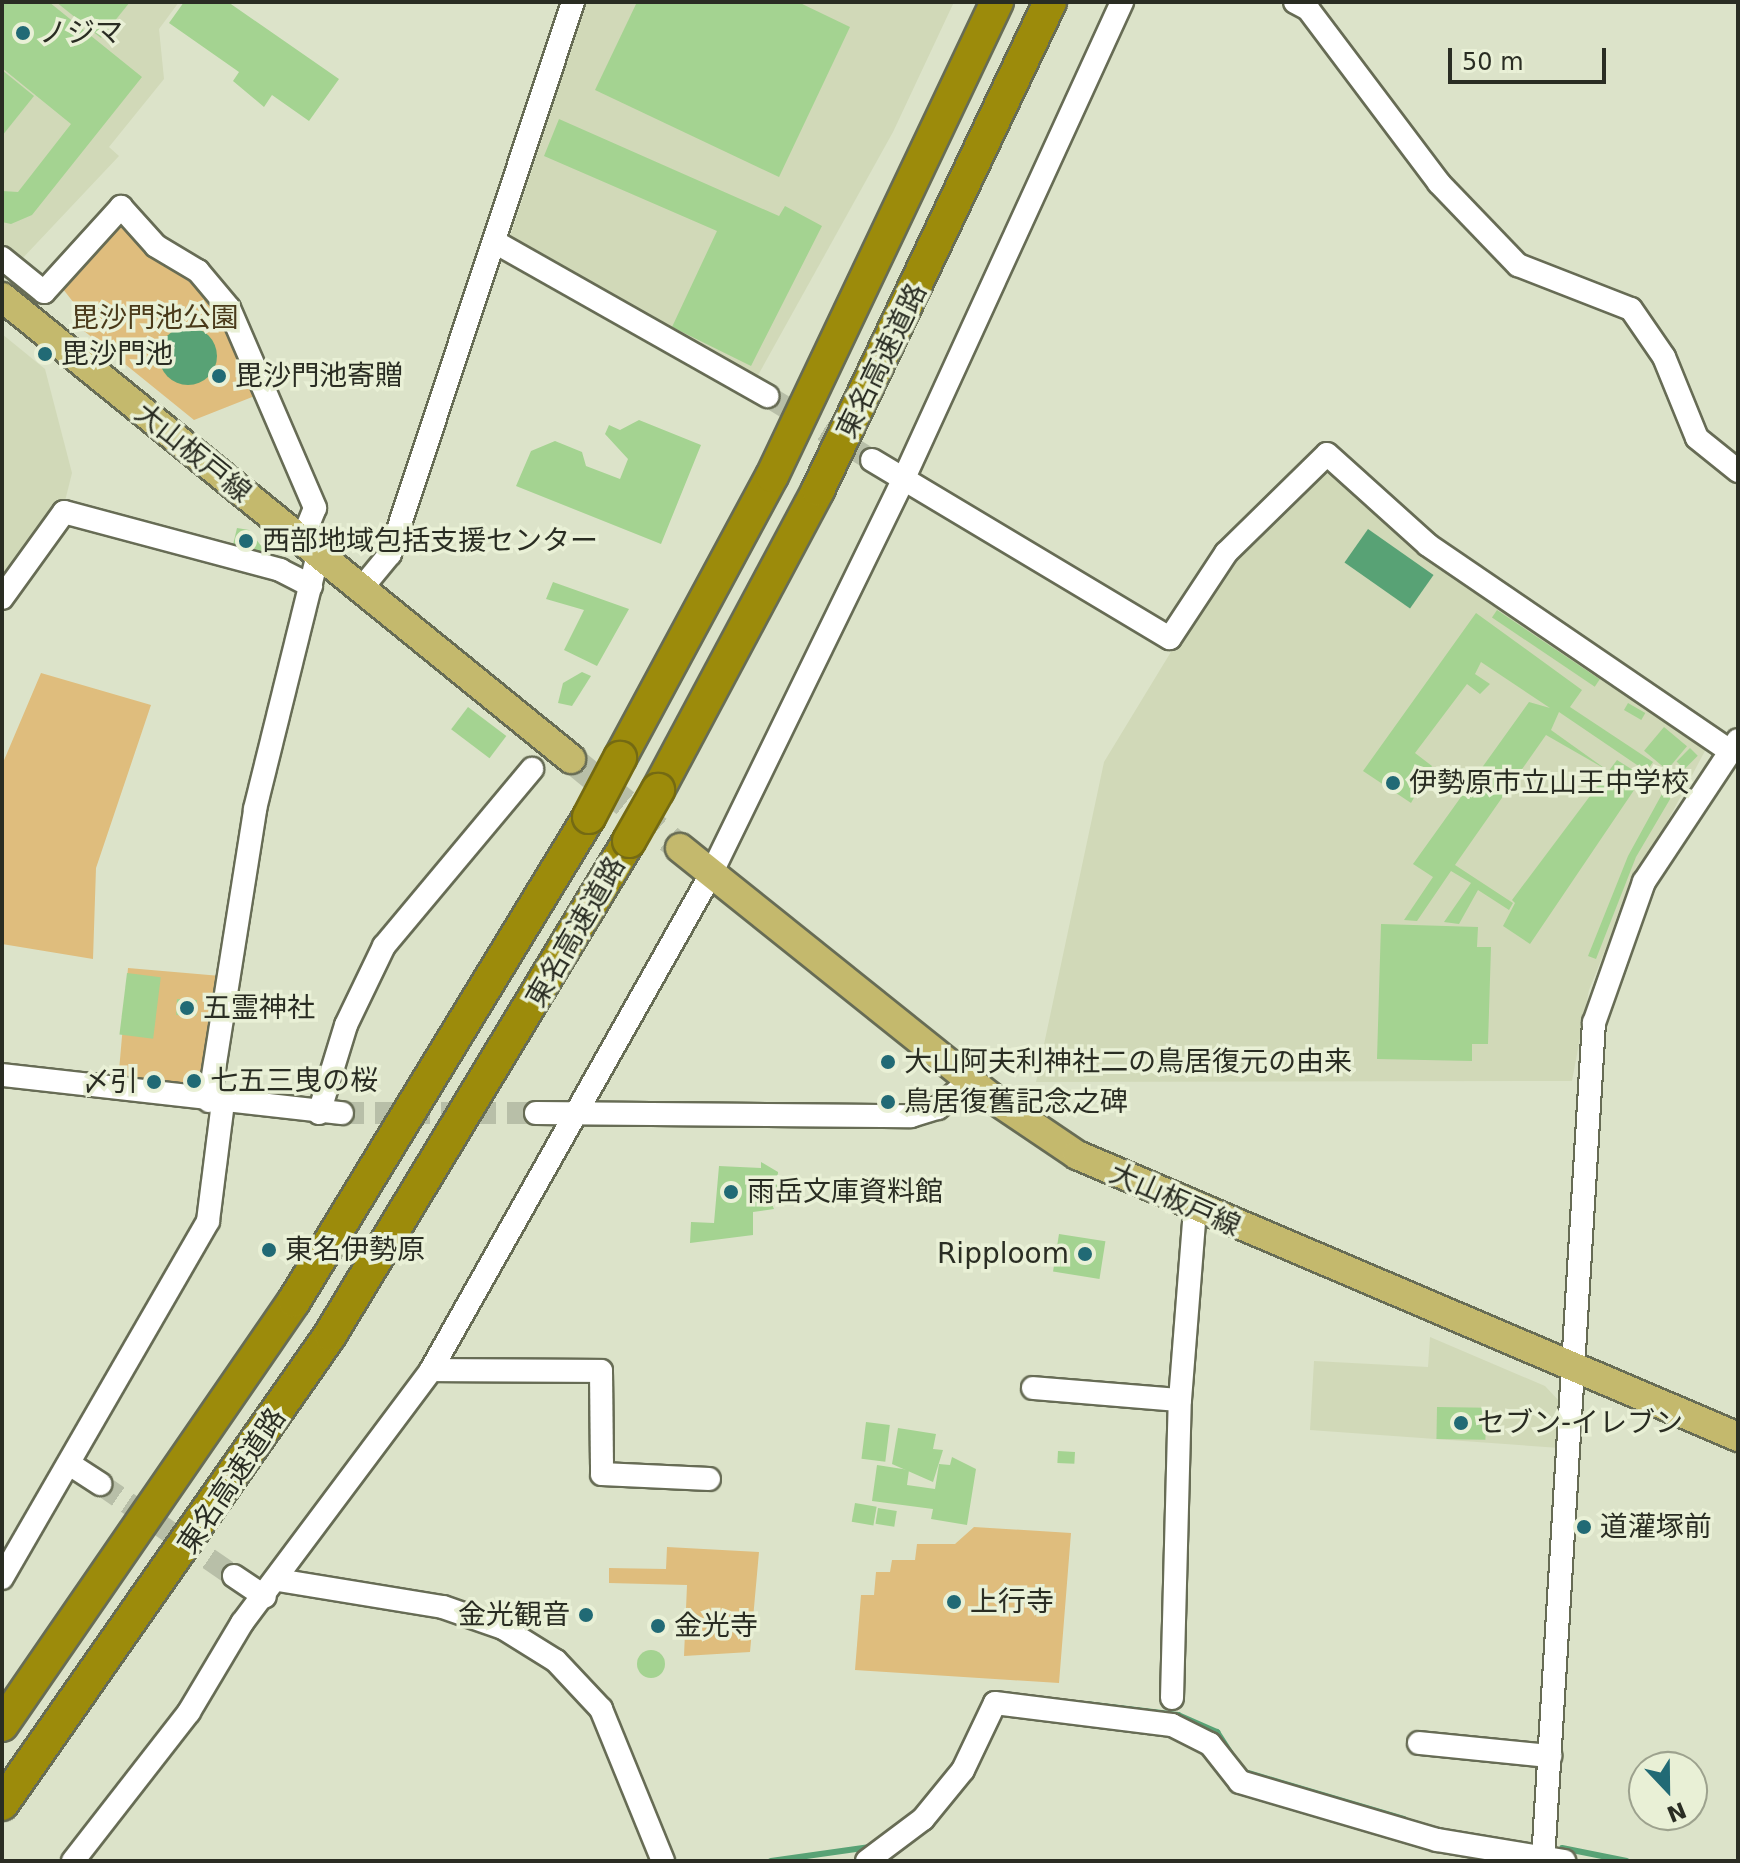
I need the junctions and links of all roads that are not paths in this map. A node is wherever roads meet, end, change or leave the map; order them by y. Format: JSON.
{"nodes":[{"id":1,"x":573,"y":2,"type":"edge"},
{"id":2,"x":997,"y":2,"type":"edge"},
{"id":3,"x":1050,"y":2,"type":"edge"},
{"id":4,"x":1122,"y":2,"type":"edge"},
{"id":5,"x":1295,"y":2,"type":"edge"},
{"id":6,"x":495,"y":242,"type":"junction"},
{"id":7,"x":2,"y":258,"type":"edge"},
{"id":8,"x":2,"y":297,"type":"edge"},
{"id":9,"x":767,"y":396,"type":"tunnel mouth"},
{"id":10,"x":872,"y":460,"type":"tunnel mouth"},
{"id":11,"x":1738,"y":471,"type":"edge"},
{"id":12,"x":904,"y":478,"type":"junction"},
{"id":13,"x":310,"y":548,"type":"junction"},
{"id":14,"x":311,"y":586,"type":"junction"},
{"id":15,"x":361,"y":589,"type":"junction"},
{"id":16,"x":2,"y":598,"type":"edge"},
{"id":17,"x":1734,"y":745,"type":"edge"},
{"id":18,"x":571,"y":759,"type":"tunnel mouth"},
{"id":19,"x":532,"y":769,"type":"dead end"},
{"id":20,"x":680,"y":848,"type":"tunnel mouth"},
{"id":21,"x":711,"y":874,"type":"junction"},
{"id":22,"x":2,"y":1075,"type":"edge"},
{"id":23,"x":970,"y":1080,"type":"junction"},
{"id":24,"x":216,"y":1102,"type":"junction"},
{"id":25,"x":572,"y":1112,"type":"junction"},
{"id":26,"x":319,"y":1113,"type":"junction"},
{"id":27,"x":342,"y":1113,"type":"tunnel mouth"},
{"id":28,"x":536,"y":1113,"type":"tunnel mouth"},
{"id":29,"x":1195,"y":1210,"type":"junction"},
{"id":30,"x":431,"y":1370,"type":"junction"},
{"id":31,"x":1578,"y":1373,"type":"junction"},
{"id":32,"x":1033,"y":1388,"type":"dead end"},
{"id":33,"x":1180,"y":1400,"type":"junction"},
{"id":34,"x":1738,"y":1437,"type":"edge"},
{"id":35,"x":71,"y":1465,"type":"junction"},
{"id":36,"x":709,"y":1479,"type":"dead end"},
{"id":37,"x":100,"y":1484,"type":"tunnel mouth"},
{"id":38,"x":234,"y":1576,"type":"tunnel mouth"},
{"id":39,"x":2,"y":1578,"type":"edge"},
{"id":40,"x":271,"y":1588,"type":"junction"},
{"id":41,"x":1172,"y":1714,"type":"junction"},
{"id":42,"x":2,"y":1725,"type":"edge"},
{"id":43,"x":1419,"y":1743,"type":"dead end"},
{"id":44,"x":1550,"y":1756,"type":"junction"},
{"id":45,"x":2,"y":1804,"type":"edge"},
{"id":46,"x":1550,"y":1860,"type":"edge"},
{"id":47,"x":73,"y":1861,"type":"edge"},
{"id":48,"x":663,"y":1861,"type":"edge"},
{"id":49,"x":867,"y":1861,"type":"edge"}],
"edges":[{"from":1,"to":6,"type":"street"},
{"from":2,"to":42,"type":"highway","name":"東名高速道路","bridge":true},
{"from":3,"to":45,"type":"highway","name":"東名高速道路","bridge":true},
{"from":4,"to":12,"type":"street"},
{"from":5,"to":11,"type":"street"},
{"from":6,"to":9,"type":"street"},
{"from":6,"to":15,"type":"street"},
{"from":7,"to":13,"type":"street"},
{"from":8,"to":13,"type":"main road","name":"大山板戸線"},
{"from":10,"to":12,"type":"street"},
{"from":12,"to":17,"type":"street"},
{"from":12,"to":21,"type":"street"},
{"from":13,"to":14,"type":"street"},
{"from":13,"to":15,"type":"main road","name":"大山板戸線"},
{"from":14,"to":16,"type":"street"},
{"from":14,"to":24,"type":"street"},
{"from":15,"to":18,"type":"main road","name":"大山板戸線"},
{"from":17,"to":31,"type":"street"},
{"from":19,"to":26,"type":"street"},
{"from":20,"to":21,"type":"main road","name":"大山板戸線"},
{"from":21,"to":23,"type":"main road","name":"大山板戸線"},
{"from":21,"to":25,"type":"street"},
{"from":22,"to":24,"type":"street"},
{"from":23,"to":25,"type":"street"},
{"from":23,"to":29,"type":"main road","name":"大山板戸線"},
{"from":24,"to":26,"type":"street"},
{"from":24,"to":35,"type":"street"},
{"from":25,"to":28,"type":"street"},
{"from":25,"to":30,"type":"street"},
{"from":26,"to":27,"type":"street"},
{"from":29,"to":31,"type":"main road","name":"大山板戸線"},
{"from":29,"to":33,"type":"street"},
{"from":30,"to":36,"type":"street"},
{"from":30,"to":40,"type":"street"},
{"from":31,"to":34,"type":"main road","name":"大山板戸線"},
{"from":31,"to":44,"type":"street"},
{"from":32,"to":33,"type":"street"},
{"from":33,"to":41,"type":"street"},
{"from":35,"to":37,"type":"street"},
{"from":35,"to":39,"type":"street"},
{"from":38,"to":40,"type":"street"},
{"from":40,"to":47,"type":"street"},
{"from":40,"to":48,"type":"street"},
{"from":41,"to":46,"type":"street"},
{"from":41,"to":49,"type":"street"},
{"from":43,"to":44,"type":"street"},
{"from":44,"to":46,"type":"street"}]}
